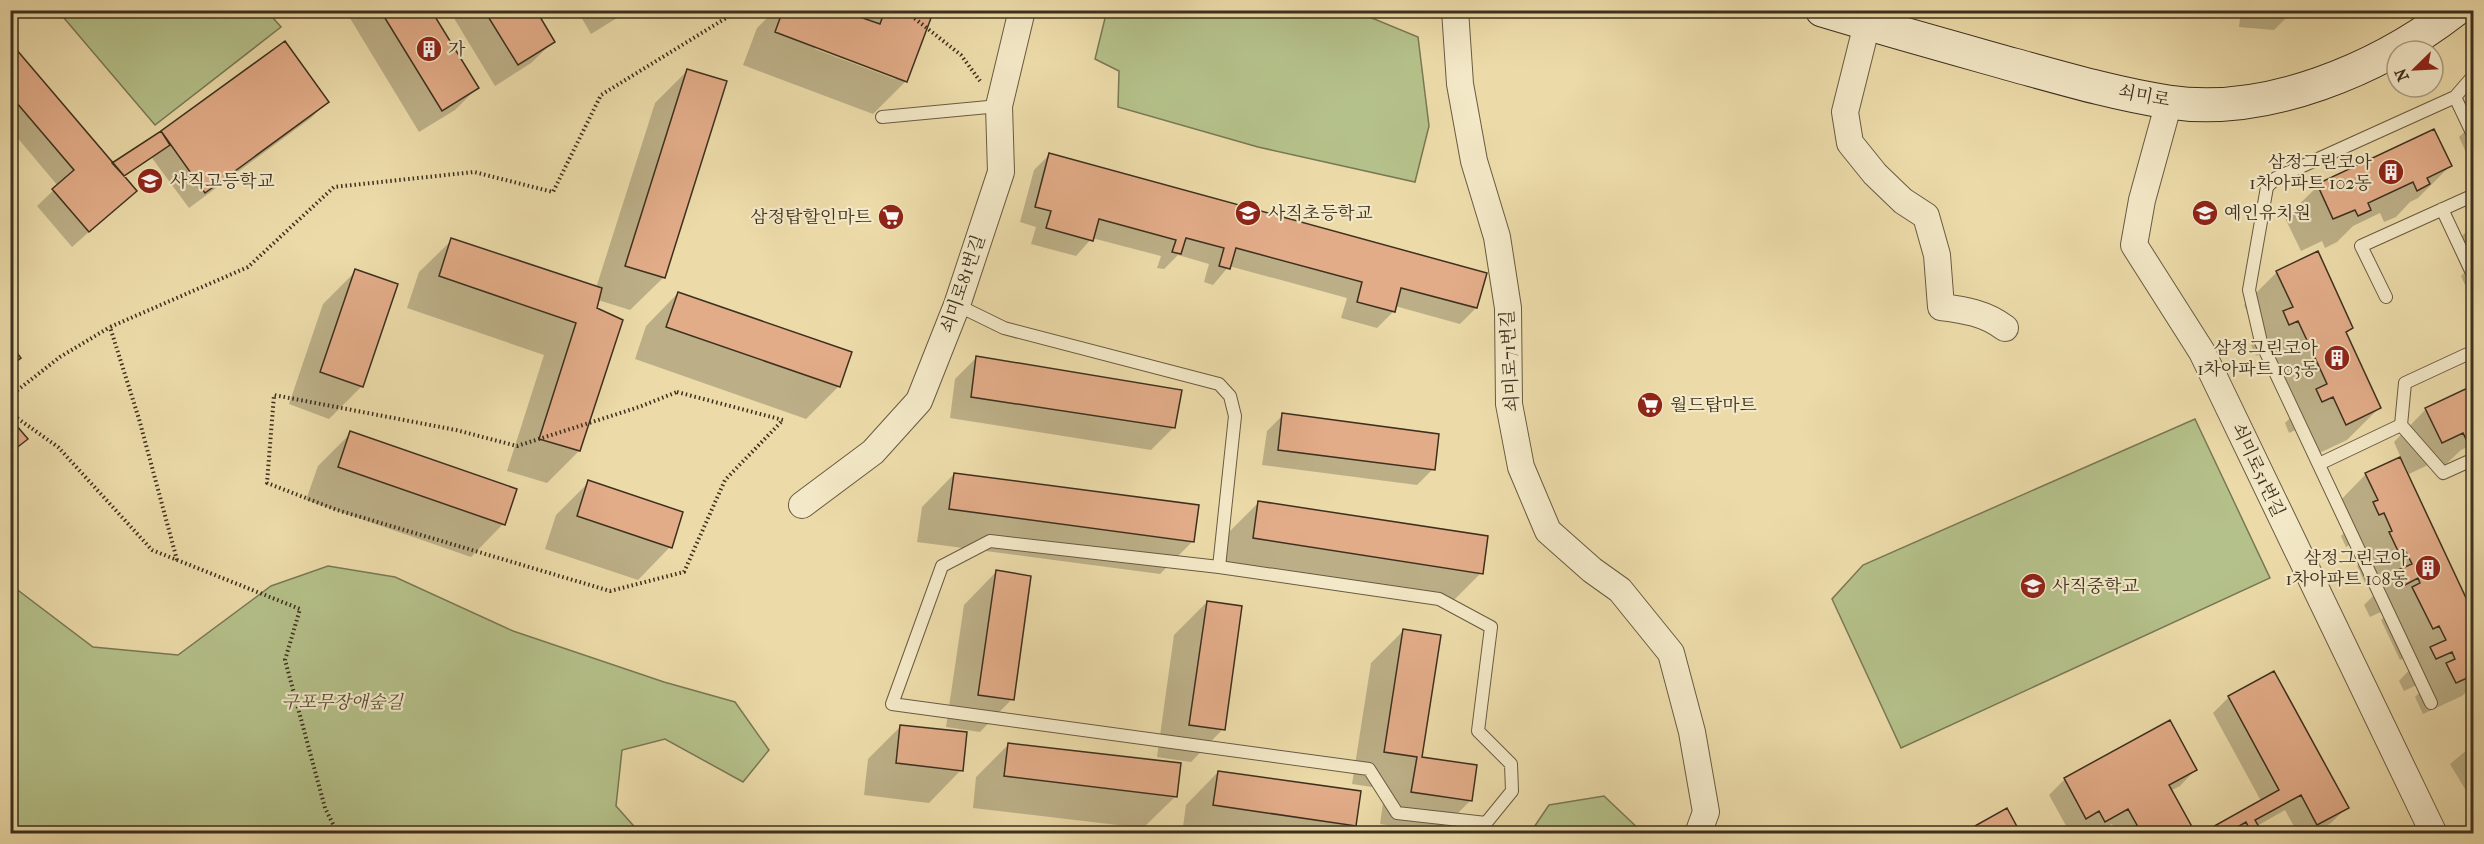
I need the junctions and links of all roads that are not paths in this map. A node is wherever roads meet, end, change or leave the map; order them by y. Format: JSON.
{"nodes":[{"id":1,"x":1022,"y":10,"type":"edge"},
{"id":2,"x":1455,"y":10,"type":"edge"},
{"id":3,"x":1822,"y":10,"type":"edge"},
{"id":4,"x":2455,"y":10,"type":"edge"},
{"id":5,"x":1866,"y":17,"type":"edge"},
{"id":6,"x":2474,"y":75,"type":"edge"},
{"id":7,"x":2455,"y":97,"type":"junction"},
{"id":8,"x":2169,"y":102,"type":"junction"},
{"id":9,"x":999,"y":106,"type":"junction"},
{"id":10,"x":882,"y":117,"type":"dead end"},
{"id":11,"x":2474,"y":138,"type":"edge"},
{"id":12,"x":2474,"y":195,"type":"edge"},
{"id":13,"x":2442,"y":209,"type":"junction"},
{"id":14,"x":2474,"y":277,"type":"edge"},
{"id":15,"x":2386,"y":297,"type":"dead end"},
{"id":16,"x":957,"y":305,"type":"junction"},
{"id":17,"x":2005,"y":328,"type":"dead end"},
{"id":18,"x":2474,"y":351,"type":"edge"},
{"id":19,"x":2401,"y":425,"type":"junction"},
{"id":20,"x":2474,"y":459,"type":"edge"},
{"id":21,"x":2319,"y":464,"type":"junction"},
{"id":22,"x":802,"y":505,"type":"dead end"},
{"id":23,"x":1219,"y":567,"type":"junction"},
{"id":24,"x":2431,"y":703,"type":"dead end"},
{"id":25,"x":1698,"y":834,"type":"edge"},
{"id":26,"x":2434,"y":834,"type":"edge"}],
"edges":[{"from":1,"to":9,"type":"street","name":"쇠미로81번길"},
{"from":2,"to":25,"type":"street","name":"쇠미로71번길"},
{"from":3,"to":5,"type":"main road","name":"쇠미로"},
{"from":4,"to":8,"type":"main road","name":"쇠미로"},
{"from":5,"to":8,"type":"main road","name":"쇠미로"},
{"from":5,"to":17,"type":"street"},
{"from":6,"to":7,"type":"lane"},
{"from":7,"to":11,"type":"lane"},
{"from":7,"to":21,"type":"lane"},
{"from":8,"to":26,"type":"street","name":"쇠미로51번길"},
{"from":9,"to":10,"type":"lane"},
{"from":9,"to":16,"type":"street","name":"쇠미로81번길"},
{"from":12,"to":13,"type":"lane"},
{"from":13,"to":14,"type":"lane"},
{"from":13,"to":15,"type":"lane"},
{"from":16,"to":22,"type":"street","name":"쇠미로81번길"},
{"from":16,"to":23,"type":"lane"},
{"from":18,"to":19,"type":"lane"},
{"from":19,"to":20,"type":"lane"},
{"from":19,"to":21,"type":"lane"},
{"from":21,"to":24,"type":"lane"},
{"from":23,"to":23,"type":"lane"}]}
